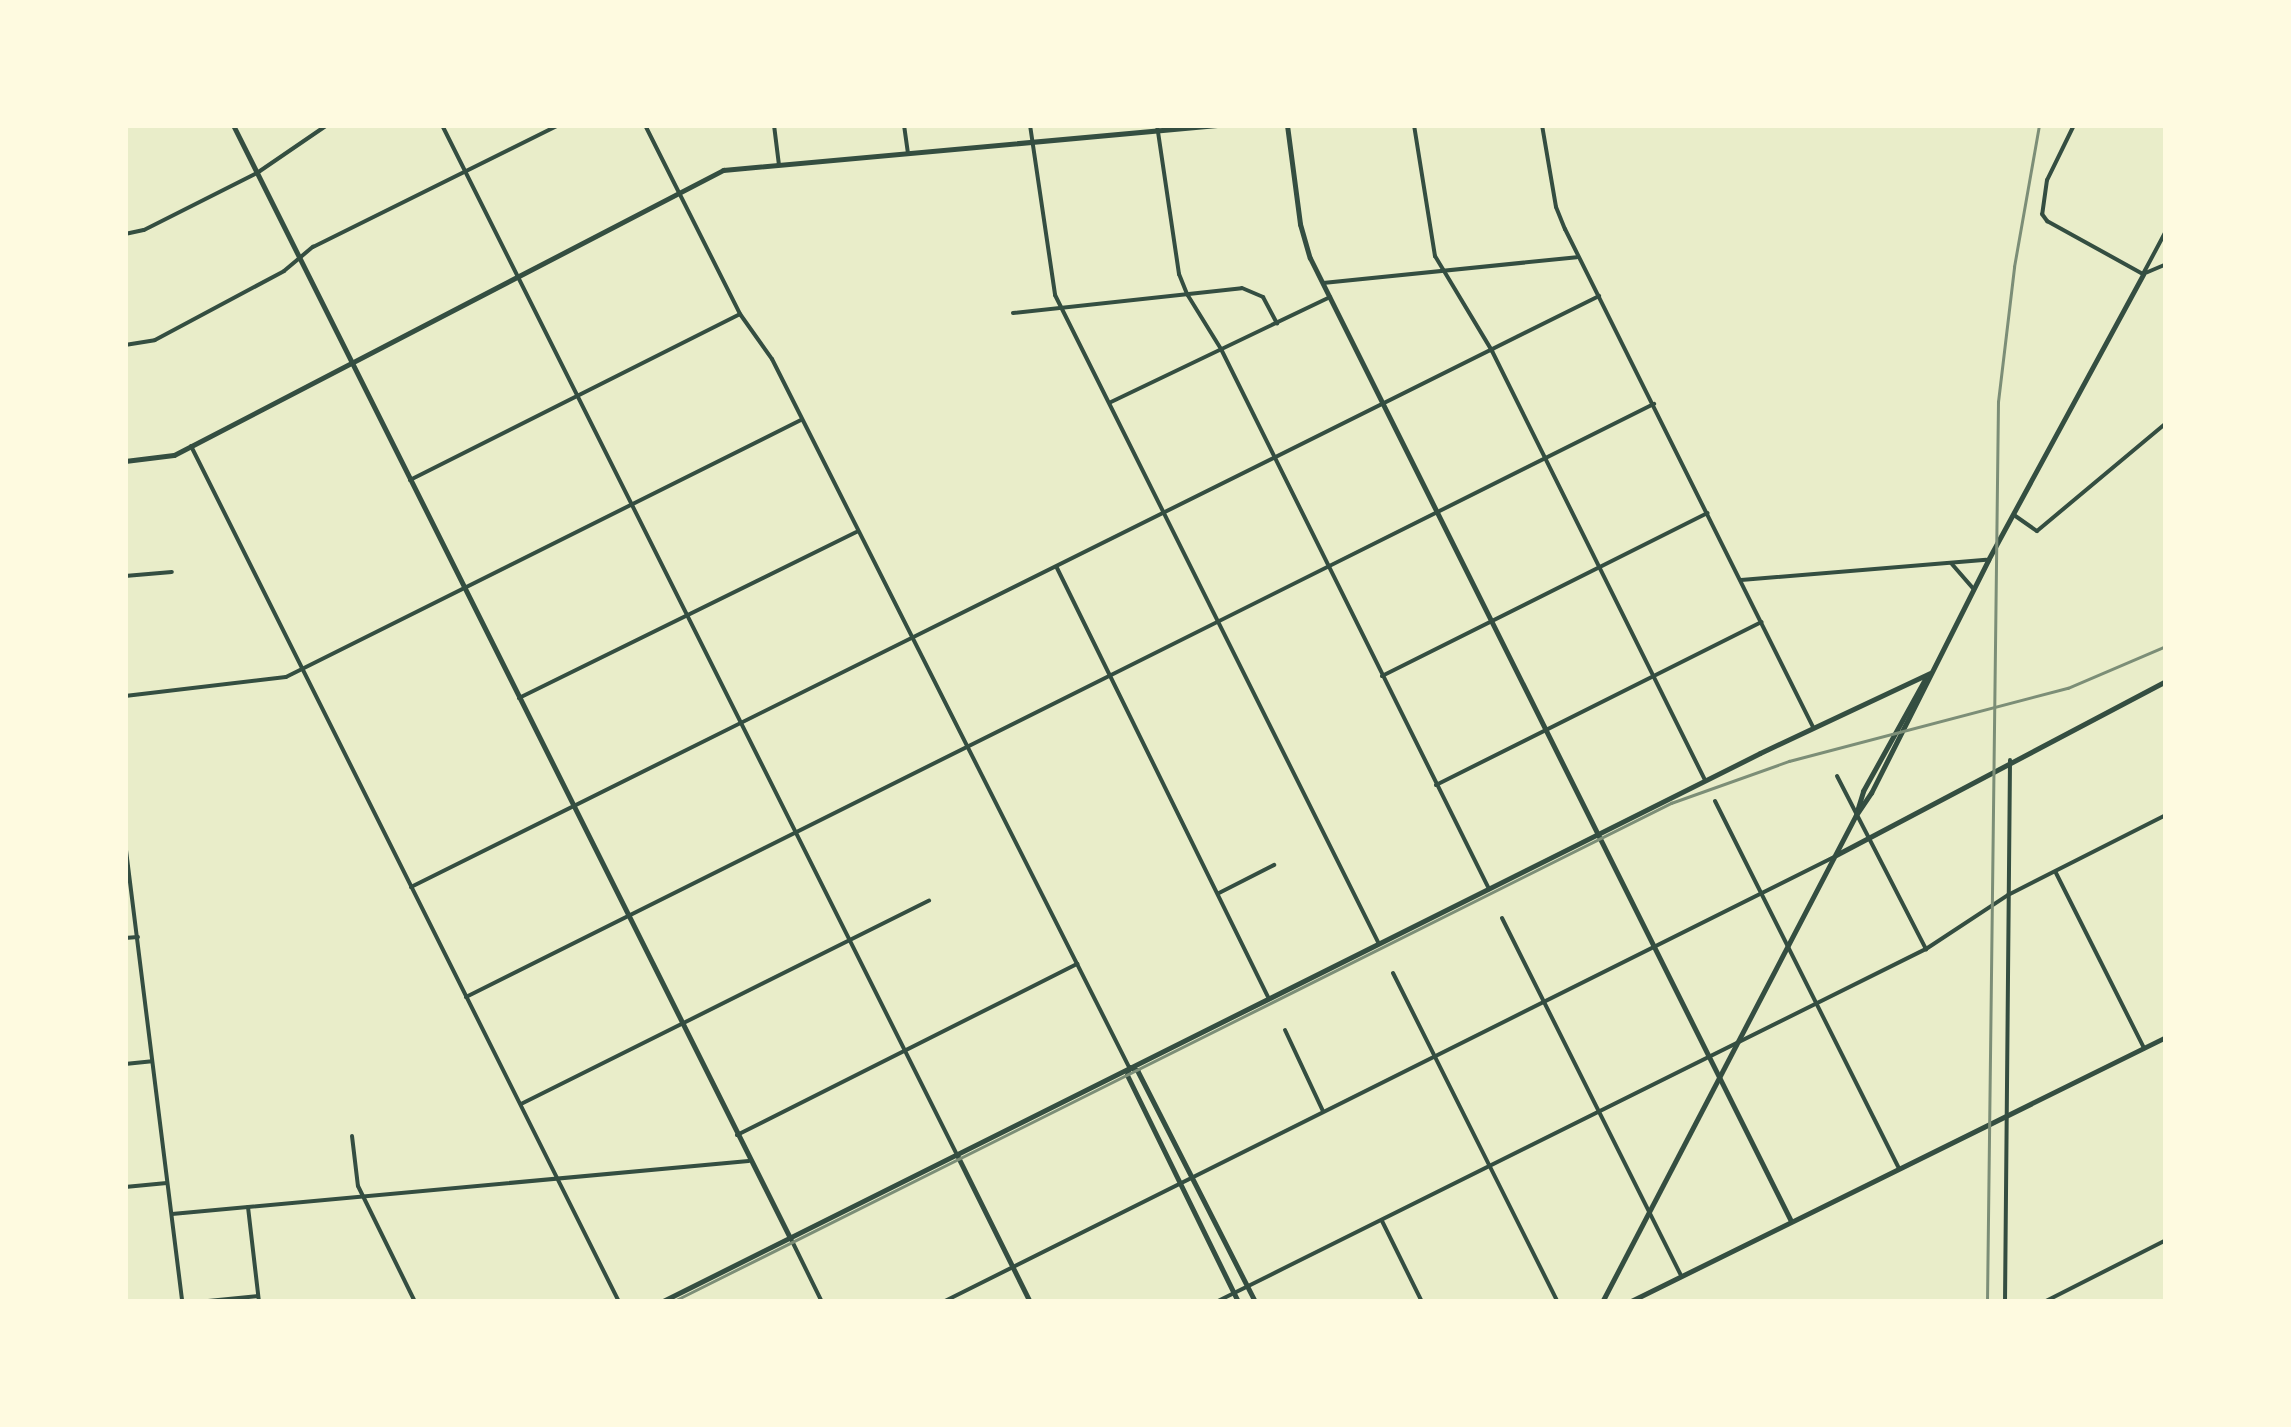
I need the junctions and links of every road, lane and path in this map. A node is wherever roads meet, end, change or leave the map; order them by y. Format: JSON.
{"nodes":[{"id":1,"x":233,"y":125,"type":"edge"},
{"id":2,"x":327,"y":125,"type":"edge"},
{"id":3,"x":442,"y":125,"type":"edge"},
{"id":4,"x":559,"y":125,"type":"edge"},
{"id":5,"x":645,"y":125,"type":"edge"},
{"id":6,"x":774,"y":125,"type":"edge"},
{"id":7,"x":904,"y":125,"type":"edge"},
{"id":8,"x":1030,"y":125,"type":"edge"},
{"id":9,"x":1220,"y":125,"type":"edge"},
{"id":10,"x":1287,"y":125,"type":"edge"},
{"id":11,"x":1414,"y":125,"type":"edge"},
{"id":12,"x":1542,"y":125,"type":"edge"},
{"id":13,"x":2074,"y":125,"type":"edge"},
{"id":14,"x":1158,"y":128,"type":"edge"},
{"id":15,"x":1032,"y":141,"type":"junction"},
{"id":16,"x":908,"y":152,"type":"junction"},
{"id":17,"x":779,"y":164,"type":"junction"},
{"id":18,"x":465,"y":170,"type":"junction"},
{"id":19,"x":257,"y":174,"type":"junction"},
{"id":20,"x":680,"y":196,"type":"junction"},
{"id":21,"x":2166,"y":231,"type":"edge"},
{"id":22,"x":125,"y":234,"type":"edge"},
{"id":23,"x":1578,"y":256,"type":"junction"},
{"id":24,"x":299,"y":257,"type":"junction"},
{"id":25,"x":2166,"y":264,"type":"edge"},
{"id":26,"x":1448,"y":272,"type":"junction"},
{"id":27,"x":2143,"y":274,"type":"junction"},
{"id":28,"x":520,"y":278,"type":"junction"},
{"id":29,"x":1324,"y":283,"type":"junction"},
{"id":30,"x":1187,"y":294,"type":"junction"},
{"id":31,"x":1599,"y":296,"type":"junction"},
{"id":32,"x":1330,"y":297,"type":"junction"},
{"id":33,"x":1062,"y":306,"type":"junction"},
{"id":34,"x":1012,"y":312,"type":"dead end"},
{"id":35,"x":740,"y":314,"type":"junction"},
{"id":36,"x":1277,"y":322,"type":"junction"},
{"id":37,"x":125,"y":345,"type":"edge"},
{"id":38,"x":1221,"y":349,"type":"junction"},
{"id":39,"x":1492,"y":351,"type":"junction"},
{"id":40,"x":352,"y":364,"type":"junction"},
{"id":41,"x":577,"y":398,"type":"junction"},
{"id":42,"x":1111,"y":402,"type":"junction"},
{"id":43,"x":1383,"y":403,"type":"junction"},
{"id":44,"x":1654,"y":404,"type":"junction"},
{"id":45,"x":801,"y":420,"type":"junction"},
{"id":46,"x":2166,"y":423,"type":"edge"},
{"id":47,"x":192,"y":446,"type":"junction"},
{"id":48,"x":1274,"y":459,"type":"junction"},
{"id":49,"x":1544,"y":460,"type":"junction"},
{"id":50,"x":125,"y":461,"type":"edge"},
{"id":51,"x":410,"y":480,"type":"junction"},
{"id":52,"x":632,"y":505,"type":"junction"},
{"id":53,"x":1165,"y":512,"type":"junction"},
{"id":54,"x":1438,"y":514,"type":"junction"},
{"id":55,"x":1708,"y":514,"type":"junction"},
{"id":56,"x":2014,"y":515,"type":"junction"},
{"id":57,"x":856,"y":531,"type":"junction"},
{"id":58,"x":1948,"y":560,"type":"junction"},
{"id":59,"x":1988,"y":560,"type":"junction"},
{"id":60,"x":1057,"y":568,"type":"junction"},
{"id":61,"x":1329,"y":568,"type":"junction"},
{"id":62,"x":1599,"y":568,"type":"junction"},
{"id":63,"x":172,"y":572,"type":"dead end"},
{"id":64,"x":125,"y":576,"type":"edge"},
{"id":65,"x":1742,"y":580,"type":"junction"},
{"id":66,"x":465,"y":588,"type":"junction"},
{"id":67,"x":1974,"y":589,"type":"junction"},
{"id":68,"x":686,"y":613,"type":"junction"},
{"id":69,"x":1220,"y":622,"type":"junction"},
{"id":70,"x":1491,"y":622,"type":"junction"},
{"id":71,"x":1762,"y":622,"type":"junction"},
{"id":72,"x":912,"y":640,"type":"junction"},
{"id":73,"x":303,"y":669,"type":"junction"},
{"id":74,"x":1930,"y":672,"type":"junction"},
{"id":75,"x":1109,"y":676,"type":"junction"},
{"id":76,"x":1382,"y":676,"type":"junction"},
{"id":77,"x":1654,"y":676,"type":"junction"},
{"id":78,"x":2166,"y":681,"type":"edge"},
{"id":79,"x":125,"y":696,"type":"edge"},
{"id":80,"x":519,"y":698,"type":"junction"},
{"id":81,"x":740,"y":722,"type":"junction"},
{"id":82,"x":1813,"y":727,"type":"junction"},
{"id":83,"x":1545,"y":730,"type":"junction"},
{"id":84,"x":969,"y":747,"type":"junction"},
{"id":85,"x":2010,"y":760,"type":"junction"},
{"id":86,"x":1837,"y":776,"type":"dead end"},
{"id":87,"x":1705,"y":782,"type":"junction"},
{"id":88,"x":1436,"y":785,"type":"junction"},
{"id":89,"x":1715,"y":801,"type":"dead end"},
{"id":90,"x":573,"y":805,"type":"junction"},
{"id":91,"x":1856,"y":814,"type":"junction"},
{"id":92,"x":2166,"y":815,"type":"edge"},
{"id":93,"x":796,"y":831,"type":"junction"},
{"id":94,"x":1596,"y":836,"type":"junction"},
{"id":95,"x":1868,"y":837,"type":"junction"},
{"id":96,"x":125,"y":842,"type":"edge"},
{"id":97,"x":1834,"y":857,"type":"junction"},
{"id":98,"x":1274,"y":865,"type":"dead end"},
{"id":99,"x":2055,"y":872,"type":"junction"},
{"id":100,"x":411,"y":887,"type":"junction"},
{"id":101,"x":1488,"y":889,"type":"junction"},
{"id":102,"x":1219,"y":893,"type":"junction"},
{"id":103,"x":1763,"y":894,"type":"junction"},
{"id":104,"x":2008,"y":895,"type":"junction"},
{"id":105,"x":929,"y":902,"type":"dead end"},
{"id":106,"x":627,"y":914,"type":"junction"},
{"id":107,"x":1502,"y":918,"type":"dead end"},
{"id":108,"x":138,"y":937,"type":"junction"},
{"id":109,"x":125,"y":938,"type":"edge"},
{"id":110,"x":850,"y":942,"type":"junction"},
{"id":111,"x":1379,"y":944,"type":"junction"},
{"id":112,"x":1790,"y":948,"type":"junction"},
{"id":113,"x":1652,"y":949,"type":"junction"},
{"id":114,"x":1926,"y":949,"type":"junction"},
{"id":115,"x":1078,"y":964,"type":"junction"},
{"id":116,"x":1394,"y":973,"type":"dead end"},
{"id":117,"x":466,"y":997,"type":"junction"},
{"id":118,"x":1269,"y":998,"type":"junction"},
{"id":119,"x":1817,"y":1003,"type":"junction"},
{"id":120,"x":1545,"y":1004,"type":"junction"},
{"id":121,"x":682,"y":1024,"type":"junction"},
{"id":122,"x":1284,"y":1030,"type":"dead end"},
{"id":123,"x":2166,"y":1037,"type":"edge"},
{"id":124,"x":1738,"y":1043,"type":"junction"},
{"id":125,"x":2144,"y":1048,"type":"junction"},
{"id":126,"x":905,"y":1051,"type":"junction"},
{"id":127,"x":1436,"y":1057,"type":"junction"},
{"id":128,"x":1709,"y":1058,"type":"junction"},
{"id":129,"x":152,"y":1061,"type":"junction"},
{"id":130,"x":125,"y":1064,"type":"edge"},
{"id":131,"x":1130,"y":1067,"type":"junction"},
{"id":132,"x":1719,"y":1078,"type":"junction"},
{"id":133,"x":520,"y":1104,"type":"junction"},
{"id":134,"x":1324,"y":1111,"type":"junction"},
{"id":135,"x":1600,"y":1111,"type":"junction"},
{"id":136,"x":2006,"y":1115,"type":"junction"},
{"id":137,"x":738,"y":1134,"type":"junction"},
{"id":138,"x":352,"y":1136,"type":"dead end"},
{"id":139,"x":957,"y":1155,"type":"junction"},
{"id":140,"x":751,"y":1161,"type":"junction"},
{"id":141,"x":1490,"y":1166,"type":"junction"},
{"id":142,"x":1899,"y":1168,"type":"junction"},
{"id":143,"x":1192,"y":1178,"type":"junction"},
{"id":144,"x":558,"y":1179,"type":"junction"},
{"id":145,"x":167,"y":1183,"type":"junction"},
{"id":146,"x":1180,"y":1184,"type":"junction"},
{"id":147,"x":125,"y":1187,"type":"edge"},
{"id":148,"x":364,"y":1196,"type":"junction"},
{"id":149,"x":248,"y":1207,"type":"junction"},
{"id":150,"x":1648,"y":1212,"type":"junction"},
{"id":151,"x":172,"y":1214,"type":"junction"},
{"id":152,"x":1382,"y":1220,"type":"junction"},
{"id":153,"x":1792,"y":1220,"type":"junction"},
{"id":154,"x":790,"y":1238,"type":"junction"},
{"id":155,"x":2166,"y":1240,"type":"edge"},
{"id":156,"x":1012,"y":1267,"type":"junction"},
{"id":157,"x":1681,"y":1276,"type":"junction"},
{"id":158,"x":1248,"y":1286,"type":"junction"},
{"id":159,"x":1233,"y":1294,"type":"junction"},
{"id":160,"x":2059,"y":1294,"type":"junction"},
{"id":161,"x":259,"y":1299,"type":"edge"},
{"id":162,"x":182,"y":1302,"type":"edge"},
{"id":163,"x":198,"y":1302,"type":"edge"},
{"id":164,"x":415,"y":1302,"type":"edge"},
{"id":165,"x":619,"y":1302,"type":"edge"},
{"id":166,"x":661,"y":1302,"type":"edge"},
{"id":167,"x":822,"y":1302,"type":"edge"},
{"id":168,"x":943,"y":1302,"type":"edge"},
{"id":169,"x":1030,"y":1302,"type":"edge"},
{"id":170,"x":1216,"y":1302,"type":"edge"},
{"id":171,"x":1238,"y":1302,"type":"edge"},
{"id":172,"x":1256,"y":1302,"type":"edge"},
{"id":173,"x":1422,"y":1302,"type":"edge"},
{"id":174,"x":1558,"y":1302,"type":"edge"},
{"id":175,"x":1602,"y":1302,"type":"edge"},
{"id":176,"x":1629,"y":1302,"type":"edge"},
{"id":177,"x":2005,"y":1302,"type":"edge"},
{"id":178,"x":2044,"y":1302,"type":"edge"},
{"id":179,"x":2063,"y":1302,"type":"edge"}],
"edges":[{"from":1,"to":19,"type":"street"},
{"from":2,"to":19,"type":"street"},
{"from":3,"to":18,"type":"street"},
{"from":4,"to":18,"type":"street"},
{"from":5,"to":20,"type":"street"},
{"from":6,"to":17,"type":"street"},
{"from":7,"to":16,"type":"street"},
{"from":8,"to":15,"type":"street"},
{"from":9,"to":14,"type":"street"},
{"from":10,"to":29,"type":"street"},
{"from":11,"to":26,"type":"street"},
{"from":12,"to":23,"type":"street"},
{"from":13,"to":27,"type":"street"},
{"from":14,"to":15,"type":"street"},
{"from":14,"to":30,"type":"street"},
{"from":15,"to":16,"type":"street"},
{"from":15,"to":33,"type":"street"},
{"from":16,"to":17,"type":"street"},
{"from":17,"to":20,"type":"street"},
{"from":18,"to":24,"type":"street"},
{"from":18,"to":28,"type":"street"},
{"from":19,"to":22,"type":"street"},
{"from":19,"to":24,"type":"street"},
{"from":20,"to":28,"type":"street"},
{"from":20,"to":35,"type":"street"},
{"from":21,"to":27,"type":"street"},
{"from":23,"to":26,"type":"street"},
{"from":23,"to":31,"type":"street"},
{"from":24,"to":37,"type":"street"},
{"from":24,"to":40,"type":"street"},
{"from":25,"to":27,"type":"street"},
{"from":26,"to":29,"type":"street"},
{"from":26,"to":39,"type":"street"},
{"from":27,"to":56,"type":"street"},
{"from":28,"to":40,"type":"street"},
{"from":28,"to":41,"type":"street"},
{"from":29,"to":32,"type":"street"},
{"from":30,"to":33,"type":"street"},
{"from":30,"to":36,"type":"street"},
{"from":30,"to":38,"type":"street"},
{"from":31,"to":39,"type":"street"},
{"from":31,"to":44,"type":"street"},
{"from":32,"to":36,"type":"street"},
{"from":32,"to":43,"type":"street"},
{"from":33,"to":34,"type":"street"},
{"from":33,"to":42,"type":"street"},
{"from":35,"to":41,"type":"street"},
{"from":35,"to":45,"type":"street"},
{"from":36,"to":38,"type":"street"},
{"from":38,"to":42,"type":"street"},
{"from":38,"to":48,"type":"street"},
{"from":39,"to":43,"type":"street"},
{"from":39,"to":49,"type":"street"},
{"from":40,"to":47,"type":"street"},
{"from":40,"to":51,"type":"street"},
{"from":41,"to":51,"type":"street"},
{"from":41,"to":52,"type":"street"},
{"from":42,"to":53,"type":"street"},
{"from":43,"to":48,"type":"street"},
{"from":43,"to":54,"type":"street"},
{"from":44,"to":49,"type":"street"},
{"from":44,"to":55,"type":"street"},
{"from":45,"to":52,"type":"street"},
{"from":45,"to":57,"type":"street"},
{"from":46,"to":56,"type":"street"},
{"from":47,"to":50,"type":"street"},
{"from":47,"to":73,"type":"street"},
{"from":48,"to":53,"type":"street"},
{"from":48,"to":61,"type":"street"},
{"from":49,"to":54,"type":"street"},
{"from":49,"to":62,"type":"street"},
{"from":51,"to":66,"type":"street"},
{"from":52,"to":66,"type":"street"},
{"from":52,"to":68,"type":"street"},
{"from":53,"to":60,"type":"street"},
{"from":53,"to":69,"type":"street"},
{"from":54,"to":61,"type":"street"},
{"from":54,"to":70,"type":"street"},
{"from":55,"to":62,"type":"street"},
{"from":55,"to":65,"type":"street"},
{"from":56,"to":59,"type":"street"},
{"from":57,"to":68,"type":"street"},
{"from":57,"to":72,"type":"street"},
{"from":58,"to":59,"type":"street"},
{"from":58,"to":65,"type":"street"},
{"from":58,"to":67,"type":"street"},
{"from":59,"to":67,"type":"street"},
{"from":60,"to":72,"type":"street"},
{"from":60,"to":75,"type":"street"},
{"from":61,"to":69,"type":"street"},
{"from":61,"to":76,"type":"street"},
{"from":62,"to":70,"type":"street"},
{"from":62,"to":77,"type":"street"},
{"from":63,"to":64,"type":"street"},
{"from":65,"to":71,"type":"street"},
{"from":66,"to":73,"type":"street"},
{"from":66,"to":80,"type":"street"},
{"from":67,"to":74,"type":"street"},
{"from":68,"to":80,"type":"street"},
{"from":68,"to":81,"type":"street"},
{"from":69,"to":75,"type":"street"},
{"from":69,"to":111,"type":"street"},
{"from":70,"to":76,"type":"street"},
{"from":70,"to":83,"type":"street"},
{"from":71,"to":77,"type":"street"},
{"from":71,"to":82,"type":"street"},
{"from":72,"to":81,"type":"street"},
{"from":72,"to":84,"type":"street"},
{"from":73,"to":79,"type":"street"},
{"from":73,"to":100,"type":"street"},
{"from":74,"to":82,"type":"street"},
{"from":74,"to":91,"type":"street"},
{"from":75,"to":84,"type":"street"},
{"from":75,"to":102,"type":"street"},
{"from":76,"to":88,"type":"street"},
{"from":77,"to":83,"type":"street"},
{"from":77,"to":87,"type":"street"},
{"from":78,"to":85,"type":"street"},
{"from":80,"to":90,"type":"street"},
{"from":81,"to":90,"type":"street"},
{"from":81,"to":93,"type":"street"},
{"from":82,"to":87,"type":"street"},
{"from":83,"to":88,"type":"street"},
{"from":83,"to":94,"type":"street"},
{"from":84,"to":93,"type":"street"},
{"from":84,"to":115,"type":"street"},
{"from":85,"to":95,"type":"street"},
{"from":85,"to":104,"type":"street"},
{"from":86,"to":91,"type":"street"},
{"from":87,"to":94,"type":"street"},
{"from":88,"to":101,"type":"street"},
{"from":89,"to":103,"type":"street"},
{"from":90,"to":100,"type":"street"},
{"from":90,"to":106,"type":"street"},
{"from":91,"to":95,"type":"street"},
{"from":91,"to":97,"type":"street"},
{"from":92,"to":99,"type":"street"},
{"from":93,"to":106,"type":"street"},
{"from":93,"to":110,"type":"street"},
{"from":94,"to":101,"type":"street"},
{"from":94,"to":113,"type":"street"},
{"from":95,"to":97,"type":"street"},
{"from":95,"to":114,"type":"street"},
{"from":96,"to":108,"type":"street"},
{"from":97,"to":103,"type":"street"},
{"from":97,"to":112,"type":"street"},
{"from":98,"to":102,"type":"street"},
{"from":99,"to":104,"type":"street"},
{"from":99,"to":125,"type":"street"},
{"from":100,"to":117,"type":"street"},
{"from":101,"to":111,"type":"street"},
{"from":102,"to":118,"type":"street"},
{"from":103,"to":112,"type":"street"},
{"from":103,"to":113,"type":"street"},
{"from":104,"to":114,"type":"street"},
{"from":104,"to":136,"type":"street"},
{"from":105,"to":110,"type":"street"},
{"from":106,"to":117,"type":"street"},
{"from":106,"to":121,"type":"street"},
{"from":107,"to":120,"type":"street"},
{"from":108,"to":109,"type":"street"},
{"from":108,"to":129,"type":"street"},
{"from":110,"to":121,"type":"street"},
{"from":110,"to":126,"type":"street"},
{"from":111,"to":118,"type":"street"},
{"from":112,"to":119,"type":"street"},
{"from":112,"to":124,"type":"street"},
{"from":113,"to":120,"type":"street"},
{"from":113,"to":128,"type":"street"},
{"from":114,"to":119,"type":"street"},
{"from":115,"to":126,"type":"street"},
{"from":115,"to":131,"type":"street"},
{"from":116,"to":127,"type":"street"},
{"from":117,"to":133,"type":"street"},
{"from":118,"to":131,"type":"street"},
{"from":119,"to":124,"type":"street"},
{"from":119,"to":142,"type":"street"},
{"from":120,"to":127,"type":"street"},
{"from":120,"to":135,"type":"street"},
{"from":121,"to":133,"type":"street"},
{"from":121,"to":137,"type":"street"},
{"from":122,"to":134,"type":"street"},
{"from":123,"to":125,"type":"street"},
{"from":124,"to":128,"type":"street"},
{"from":124,"to":132,"type":"street"},
{"from":125,"to":136,"type":"street"},
{"from":126,"to":137,"type":"street"},
{"from":126,"to":139,"type":"street"},
{"from":127,"to":134,"type":"street"},
{"from":127,"to":141,"type":"street"},
{"from":128,"to":132,"type":"street"},
{"from":128,"to":135,"type":"street"},
{"from":129,"to":130,"type":"street"},
{"from":129,"to":145,"type":"street"},
{"from":131,"to":139,"type":"street"},
{"from":131,"to":143,"type":"street"},
{"from":131,"to":146,"type":"street"},
{"from":132,"to":150,"type":"street"},
{"from":132,"to":153,"type":"street"},
{"from":133,"to":144,"type":"street"},
{"from":134,"to":143,"type":"street"},
{"from":135,"to":141,"type":"street"},
{"from":135,"to":150,"type":"street"},
{"from":136,"to":142,"type":"street"},
{"from":136,"to":177,"type":"street"},
{"from":137,"to":140,"type":"street"},
{"from":138,"to":148,"type":"street"},
{"from":139,"to":154,"type":"street"},
{"from":139,"to":156,"type":"street"},
{"from":140,"to":144,"type":"street"},
{"from":140,"to":154,"type":"street"},
{"from":141,"to":152,"type":"street"},
{"from":141,"to":174,"type":"street"},
{"from":142,"to":153,"type":"street"},
{"from":143,"to":146,"type":"street"},
{"from":143,"to":158,"type":"street"},
{"from":144,"to":148,"type":"street"},
{"from":144,"to":165,"type":"street"},
{"from":145,"to":147,"type":"street"},
{"from":145,"to":151,"type":"street"},
{"from":146,"to":156,"type":"street"},
{"from":146,"to":159,"type":"street"},
{"from":148,"to":149,"type":"street"},
{"from":148,"to":164,"type":"street"},
{"from":149,"to":151,"type":"street"},
{"from":149,"to":161,"type":"street"},
{"from":150,"to":157,"type":"street"},
{"from":150,"to":175,"type":"street"},
{"from":151,"to":162,"type":"street"},
{"from":152,"to":158,"type":"street"},
{"from":152,"to":173,"type":"street"},
{"from":153,"to":157,"type":"street"},
{"from":154,"to":166,"type":"street"},
{"from":154,"to":167,"type":"street"},
{"from":155,"to":160,"type":"street"},
{"from":156,"to":168,"type":"street"},
{"from":156,"to":169,"type":"street"},
{"from":157,"to":176,"type":"street"},
{"from":158,"to":159,"type":"street"},
{"from":158,"to":172,"type":"street"},
{"from":159,"to":170,"type":"street"},
{"from":159,"to":171,"type":"street"},
{"from":160,"to":178,"type":"street"},
{"from":160,"to":179,"type":"street"},
{"from":161,"to":163,"type":"street"}]}
